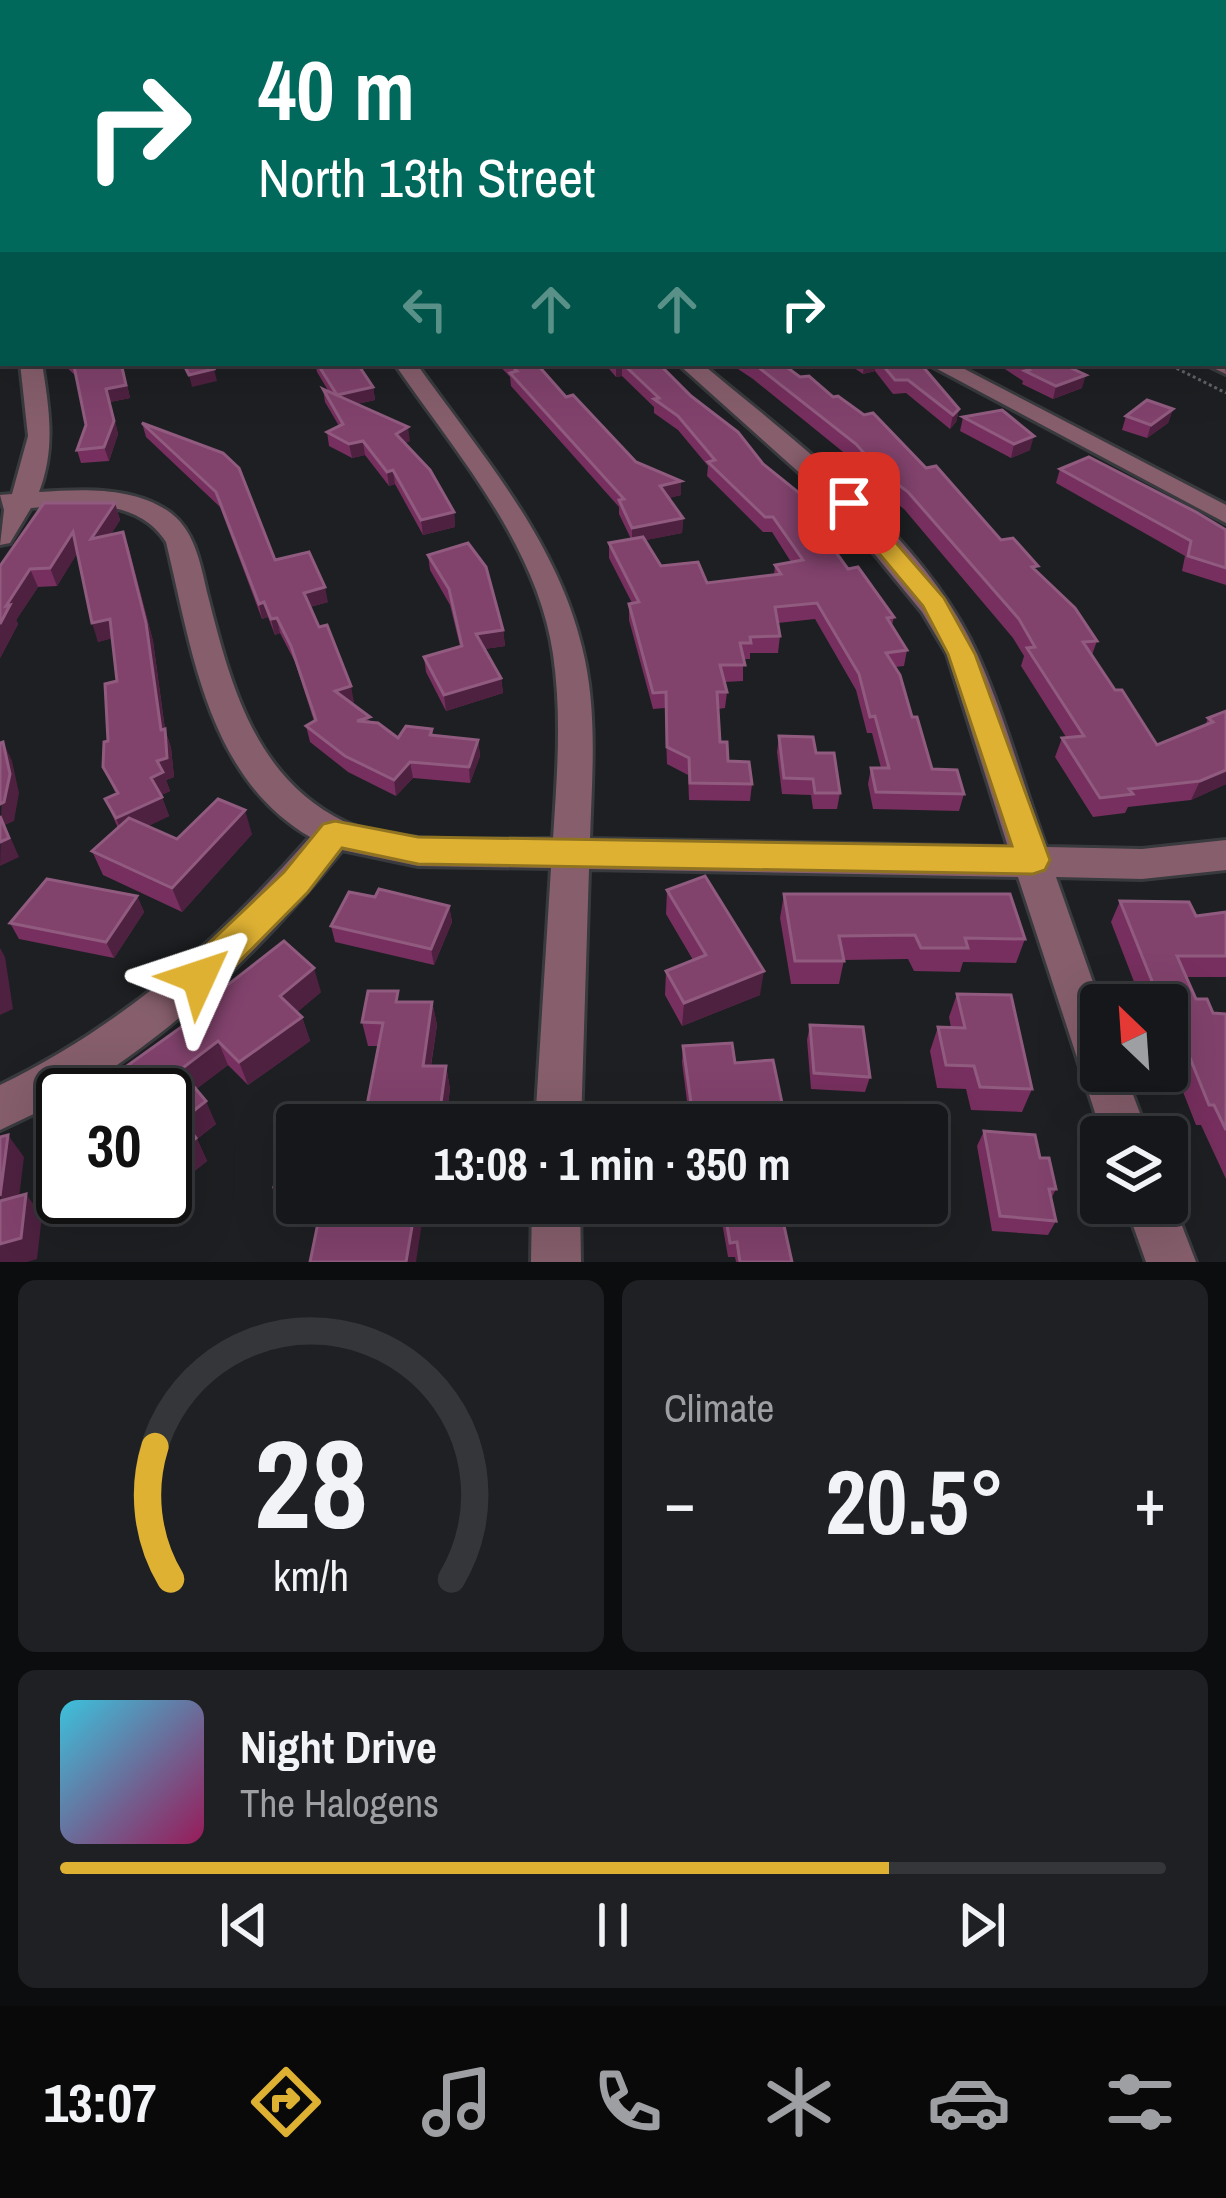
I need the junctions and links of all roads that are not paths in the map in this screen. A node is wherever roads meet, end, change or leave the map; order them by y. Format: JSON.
{"nodes":[{"id":1,"x":31,"y":366,"type":"edge"},
{"id":2,"x":408,"y":366,"type":"edge"},
{"id":3,"x":691,"y":366,"type":"edge"},
{"id":4,"x":943,"y":366,"type":"edge"},
{"id":5,"x":12,"y":502,"type":"edge"},
{"id":6,"x":1226,"y":515,"type":"edge"},
{"id":7,"x":0,"y":537,"type":"edge"},
{"id":8,"x":335,"y":833,"type":"junction"},
{"id":9,"x":572,"y":854,"type":"junction"},
{"id":10,"x":1226,"y":855,"type":"edge"},
{"id":11,"x":1033,"y":860,"type":"junction"},
{"id":12,"x":1080,"y":1005,"type":"edge"},
{"id":13,"x":559,"y":1104,"type":"edge"},
{"id":14,"x":0,"y":1108,"type":"edge"},
{"id":15,"x":556,"y":1224,"type":"edge"},
{"id":16,"x":1157,"y":1224,"type":"edge"},
{"id":17,"x":556,"y":1262,"type":"edge"},
{"id":18,"x":1171,"y":1262,"type":"edge"}],
"edges":[{"from":1,"to":5,"type":"street"},
{"from":2,"to":9,"type":"street"},
{"from":3,"to":11,"type":"street"},
{"from":4,"to":6,"type":"street"},
{"from":5,"to":7,"type":"street"},
{"from":5,"to":8,"type":"street"},
{"from":8,"to":9,"type":"street"},
{"from":8,"to":14,"type":"street"},
{"from":9,"to":11,"type":"street"},
{"from":9,"to":13,"type":"street"},
{"from":10,"to":11,"type":"street"},
{"from":11,"to":12,"type":"street"},
{"from":15,"to":17,"type":"street"},
{"from":16,"to":18,"type":"street"}]}
